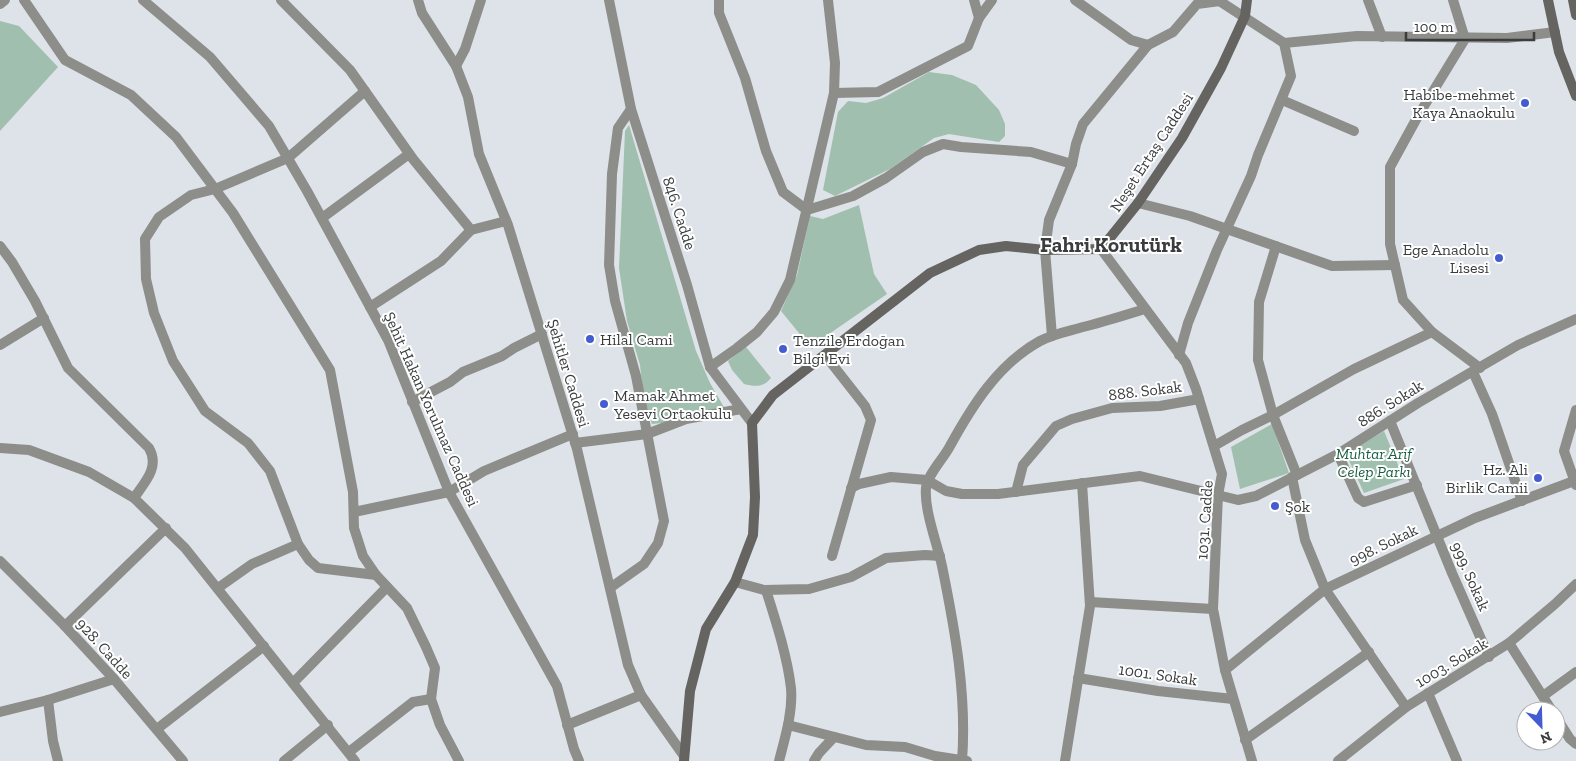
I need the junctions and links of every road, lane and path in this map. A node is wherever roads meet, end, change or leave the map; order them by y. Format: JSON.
{"nodes":[{"id":1,"x":5,"y":0,"type":"edge"},
{"id":2,"x":24,"y":0,"type":"edge"},
{"id":3,"x":144,"y":0,"type":"edge"},
{"id":4,"x":281,"y":0,"type":"edge"},
{"id":5,"x":418,"y":0,"type":"edge"},
{"id":6,"x":481,"y":0,"type":"edge"},
{"id":7,"x":609,"y":0,"type":"edge"},
{"id":8,"x":719,"y":0,"type":"edge"},
{"id":9,"x":828,"y":0,"type":"edge"},
{"id":10,"x":974,"y":0,"type":"edge"},
{"id":11,"x":992,"y":0,"type":"edge"},
{"id":12,"x":1075,"y":0,"type":"edge"},
{"id":13,"x":1219,"y":0,"type":"edge"},
{"id":14,"x":1247,"y":0,"type":"edge"},
{"id":15,"x":1368,"y":0,"type":"edge"},
{"id":16,"x":1452,"y":0,"type":"edge"},
{"id":17,"x":1548,"y":0,"type":"edge"},
{"id":18,"x":1573,"y":0,"type":"edge"},
{"id":19,"x":0,"y":4,"type":"edge"},
{"id":20,"x":1576,"y":15,"type":"edge"},
{"id":21,"x":1245,"y":16,"type":"junction"},
{"id":22,"x":979,"y":18,"type":"junction"},
{"id":23,"x":1555,"y":32,"type":"junction"},
{"id":24,"x":1382,"y":37,"type":"junction"},
{"id":25,"x":1465,"y":39,"type":"junction"},
{"id":26,"x":1284,"y":42,"type":"junction"},
{"id":27,"x":1148,"y":45,"type":"junction"},
{"id":28,"x":456,"y":66,"type":"junction"},
{"id":29,"x":365,"y":91,"type":"junction"},
{"id":30,"x":834,"y":94,"type":"junction"},
{"id":31,"x":1576,"y":96,"type":"edge"},
{"id":32,"x":1282,"y":100,"type":"junction"},
{"id":33,"x":631,"y":108,"type":"junction"},
{"id":34,"x":1354,"y":131,"type":"dead end"},
{"id":35,"x":409,"y":154,"type":"junction"},
{"id":36,"x":288,"y":158,"type":"junction"},
{"id":37,"x":1072,"y":164,"type":"junction"},
{"id":38,"x":214,"y":189,"type":"junction"},
{"id":39,"x":1138,"y":203,"type":"junction"},
{"id":40,"x":807,"y":210,"type":"junction"},
{"id":41,"x":322,"y":218,"type":"junction"},
{"id":42,"x":506,"y":221,"type":"junction"},
{"id":43,"x":1227,"y":229,"type":"junction"},
{"id":44,"x":471,"y":230,"type":"junction"},
{"id":45,"x":0,"y":246,"type":"edge"},
{"id":46,"x":1276,"y":246,"type":"junction"},
{"id":47,"x":1101,"y":249,"type":"junction"},
{"id":48,"x":1045,"y":250,"type":"junction"},
{"id":49,"x":1395,"y":265,"type":"junction"},
{"id":50,"x":370,"y":307,"type":"junction"},
{"id":51,"x":1145,"y":309,"type":"junction"},
{"id":52,"x":44,"y":318,"type":"junction"},
{"id":53,"x":1576,"y":320,"type":"edge"},
{"id":54,"x":1432,"y":332,"type":"junction"},
{"id":55,"x":542,"y":334,"type":"junction"},
{"id":56,"x":1052,"y":336,"type":"junction"},
{"id":57,"x":0,"y":345,"type":"edge"},
{"id":58,"x":1179,"y":354,"type":"junction"},
{"id":59,"x":825,"y":355,"type":"junction"},
{"id":60,"x":710,"y":367,"type":"junction"},
{"id":61,"x":1476,"y":370,"type":"junction"},
{"id":62,"x":1199,"y":399,"type":"junction"},
{"id":63,"x":412,"y":402,"type":"junction"},
{"id":64,"x":741,"y":409,"type":"junction"},
{"id":65,"x":1576,"y":410,"type":"edge"},
{"id":66,"x":1274,"y":415,"type":"junction"},
{"id":67,"x":1390,"y":421,"type":"junction"},
{"id":68,"x":752,"y":423,"type":"junction"},
{"id":69,"x":647,"y":434,"type":"junction"},
{"id":70,"x":574,"y":438,"type":"junction"},
{"id":71,"x":1214,"y":446,"type":"junction"},
{"id":72,"x":0,"y":448,"type":"edge"},
{"id":73,"x":1338,"y":454,"type":"junction"},
{"id":74,"x":1294,"y":476,"type":"junction"},
{"id":75,"x":927,"y":480,"type":"junction"},
{"id":76,"x":1082,"y":483,"type":"junction"},
{"id":77,"x":1575,"y":483,"type":"edge"},
{"id":78,"x":1417,"y":485,"type":"junction"},
{"id":79,"x":851,"y":488,"type":"junction"},
{"id":80,"x":449,"y":492,"type":"junction"},
{"id":81,"x":1016,"y":492,"type":"junction"},
{"id":82,"x":1218,"y":495,"type":"junction"},
{"id":83,"x":134,"y":498,"type":"junction"},
{"id":84,"x":1522,"y":502,"type":"junction"},
{"id":85,"x":354,"y":512,"type":"junction"},
{"id":86,"x":166,"y":528,"type":"junction"},
{"id":87,"x":1437,"y":535,"type":"junction"},
{"id":88,"x":298,"y":544,"type":"junction"},
{"id":89,"x":832,"y":556,"type":"dead end"},
{"id":90,"x":940,"y":556,"type":"junction"},
{"id":91,"x":0,"y":561,"type":"edge"},
{"id":92,"x":376,"y":575,"type":"junction"},
{"id":93,"x":735,"y":582,"type":"junction"},
{"id":94,"x":1576,"y":584,"type":"edge"},
{"id":95,"x":387,"y":587,"type":"junction"},
{"id":96,"x":218,"y":588,"type":"junction"},
{"id":97,"x":610,"y":588,"type":"junction"},
{"id":98,"x":1326,"y":588,"type":"junction"},
{"id":99,"x":766,"y":590,"type":"junction"},
{"id":100,"x":1090,"y":602,"type":"junction"},
{"id":101,"x":1212,"y":609,"type":"junction"},
{"id":102,"x":65,"y":626,"type":"junction"},
{"id":103,"x":1509,"y":643,"type":"junction"},
{"id":104,"x":264,"y":646,"type":"junction"},
{"id":105,"x":1369,"y":652,"type":"junction"},
{"id":106,"x":1489,"y":657,"type":"junction"},
{"id":107,"x":1225,"y":670,"type":"junction"},
{"id":108,"x":1576,"y":672,"type":"edge"},
{"id":109,"x":1078,"y":678,"type":"junction"},
{"id":110,"x":114,"y":679,"type":"junction"},
{"id":111,"x":293,"y":682,"type":"junction"},
{"id":112,"x":1428,"y":693,"type":"junction"},
{"id":113,"x":641,"y":695,"type":"junction"},
{"id":114,"x":1543,"y":696,"type":"junction"},
{"id":115,"x":431,"y":699,"type":"junction"},
{"id":116,"x":1233,"y":699,"type":"junction"},
{"id":117,"x":48,"y":700,"type":"junction"},
{"id":118,"x":1546,"y":701,"type":"edge"},
{"id":119,"x":1406,"y":707,"type":"junction"},
{"id":120,"x":0,"y":712,"type":"edge"},
{"id":121,"x":567,"y":724,"type":"junction"},
{"id":122,"x":328,"y":725,"type":"junction"},
{"id":123,"x":788,"y":725,"type":"junction"},
{"id":124,"x":157,"y":729,"type":"junction"},
{"id":125,"x":1566,"y":733,"type":"edge"},
{"id":126,"x":834,"y":737,"type":"junction"},
{"id":127,"x":1245,"y":740,"type":"junction"},
{"id":128,"x":1576,"y":744,"type":"edge"},
{"id":129,"x":349,"y":752,"type":"junction"},
{"id":130,"x":684,"y":758,"type":"edge"},
{"id":131,"x":1340,"y":760,"type":"edge"},
{"id":132,"x":58,"y":761,"type":"edge"},
{"id":133,"x":183,"y":761,"type":"edge"},
{"id":134,"x":284,"y":761,"type":"edge"},
{"id":135,"x":356,"y":761,"type":"edge"},
{"id":136,"x":459,"y":761,"type":"edge"},
{"id":137,"x":579,"y":761,"type":"edge"},
{"id":138,"x":779,"y":761,"type":"edge"},
{"id":139,"x":814,"y":761,"type":"edge"},
{"id":140,"x":964,"y":761,"type":"edge"},
{"id":141,"x":1065,"y":761,"type":"edge"},
{"id":142,"x":1252,"y":761,"type":"edge"},
{"id":143,"x":1457,"y":761,"type":"edge"}],
"edges":[{"from":1,"to":19,"type":"street"},
{"from":2,"to":38,"type":"street"},
{"from":3,"to":36,"type":"street","name":"Şehit Hakan Yorulmaz Caddesi"},
{"from":4,"to":29,"type":"street"},
{"from":5,"to":28,"type":"street","name":"Şehitler Caddesi"},
{"from":6,"to":28,"type":"street"},
{"from":7,"to":33,"type":"street","name":"846. Cadde"},
{"from":8,"to":40,"type":"street"},
{"from":9,"to":30,"type":"street"},
{"from":10,"to":22,"type":"street"},
{"from":11,"to":22,"type":"street"},
{"from":12,"to":27,"type":"street"},
{"from":13,"to":21,"type":"street"},
{"from":13,"to":27,"type":"street"},
{"from":14,"to":21,"type":"main road","name":"Neşet Ertaş Caddesi"},
{"from":15,"to":24,"type":"street"},
{"from":16,"to":25,"type":"street"},
{"from":17,"to":23,"type":"main road"},
{"from":18,"to":20,"type":"main road"},
{"from":21,"to":26,"type":"street"},
{"from":21,"to":39,"type":"main road","name":"Neşet Ertaş Caddesi"},
{"from":22,"to":30,"type":"street"},
{"from":23,"to":25,"type":"street"},
{"from":23,"to":31,"type":"main road"},
{"from":24,"to":25,"type":"street"},
{"from":24,"to":26,"type":"street"},
{"from":25,"to":49,"type":"street"},
{"from":26,"to":32,"type":"street"},
{"from":27,"to":37,"type":"street"},
{"from":28,"to":42,"type":"street","name":"Şehitler Caddesi"},
{"from":29,"to":35,"type":"street"},
{"from":29,"to":36,"type":"street"},
{"from":30,"to":40,"type":"street"},
{"from":32,"to":34,"type":"street"},
{"from":32,"to":43,"type":"street"},
{"from":33,"to":60,"type":"street","name":"846. Cadde"},
{"from":33,"to":69,"type":"street"},
{"from":35,"to":41,"type":"street"},
{"from":35,"to":44,"type":"street"},
{"from":36,"to":38,"type":"street"},
{"from":36,"to":41,"type":"street","name":"Şehit Hakan Yorulmaz Caddesi"},
{"from":37,"to":40,"type":"street"},
{"from":37,"to":48,"type":"street"},
{"from":38,"to":85,"type":"street"},
{"from":38,"to":88,"type":"street"},
{"from":39,"to":43,"type":"street"},
{"from":39,"to":47,"type":"main road","name":"Neşet Ertaş Caddesi"},
{"from":40,"to":60,"type":"street"},
{"from":41,"to":50,"type":"street","name":"Şehit Hakan Yorulmaz Caddesi"},
{"from":42,"to":44,"type":"street"},
{"from":42,"to":55,"type":"street","name":"Şehitler Caddesi"},
{"from":43,"to":46,"type":"street"},
{"from":43,"to":58,"type":"street"},
{"from":44,"to":50,"type":"street"},
{"from":45,"to":52,"type":"street"},
{"from":46,"to":49,"type":"street"},
{"from":46,"to":66,"type":"street"},
{"from":47,"to":48,"type":"main road"},
{"from":47,"to":51,"type":"street","name":"1031. Cadde"},
{"from":48,"to":56,"type":"street"},
{"from":48,"to":59,"type":"main road"},
{"from":49,"to":54,"type":"street"},
{"from":50,"to":63,"type":"street","name":"Şehit Hakan Yorulmaz Caddesi"},
{"from":51,"to":56,"type":"street"},
{"from":51,"to":58,"type":"street","name":"1031. Cadde"},
{"from":52,"to":57,"type":"street"},
{"from":52,"to":83,"type":"street"},
{"from":53,"to":61,"type":"street","name":"886. Sokak"},
{"from":54,"to":61,"type":"street"},
{"from":54,"to":66,"type":"street"},
{"from":55,"to":63,"type":"street"},
{"from":55,"to":70,"type":"street","name":"Şehitler Caddesi"},
{"from":56,"to":75,"type":"street"},
{"from":58,"to":62,"type":"street","name":"1031. Cadde"},
{"from":59,"to":68,"type":"main road"},
{"from":59,"to":79,"type":"street"},
{"from":60,"to":64,"type":"street","name":"846. Cadde"},
{"from":61,"to":67,"type":"street","name":"886. Sokak"},
{"from":61,"to":84,"type":"street"},
{"from":62,"to":71,"type":"street","name":"1031. Cadde"},
{"from":62,"to":81,"type":"street","name":"888. Sokak"},
{"from":63,"to":80,"type":"street","name":"Şehit Hakan Yorulmaz Caddesi"},
{"from":64,"to":68,"type":"street","name":"846. Cadde"},
{"from":64,"to":69,"type":"street"},
{"from":65,"to":77,"type":"street"},
{"from":66,"to":71,"type":"street"},
{"from":66,"to":74,"type":"street"},
{"from":67,"to":73,"type":"street","name":"886. Sokak"},
{"from":67,"to":78,"type":"street","name":"999. Sokak"},
{"from":68,"to":93,"type":"main road"},
{"from":69,"to":70,"type":"street"},
{"from":69,"to":97,"type":"street"},
{"from":70,"to":80,"type":"street"},
{"from":70,"to":97,"type":"street","name":"Şehitler Caddesi"},
{"from":71,"to":82,"type":"street","name":"1031. Cadde"},
{"from":72,"to":83,"type":"street"},
{"from":73,"to":74,"type":"street","name":"886. Sokak"},
{"from":73,"to":78,"type":"street"},
{"from":74,"to":82,"type":"street","name":"886. Sokak"},
{"from":74,"to":98,"type":"street"},
{"from":75,"to":79,"type":"street"},
{"from":75,"to":81,"type":"street","name":"886. Sokak"},
{"from":75,"to":90,"type":"street"},
{"from":76,"to":81,"type":"street","name":"886. Sokak"},
{"from":76,"to":82,"type":"street","name":"886. Sokak"},
{"from":76,"to":100,"type":"street"},
{"from":77,"to":84,"type":"street","name":"998. Sokak"},
{"from":78,"to":87,"type":"street","name":"999. Sokak"},
{"from":79,"to":89,"type":"street"},
{"from":80,"to":85,"type":"street"},
{"from":80,"to":121,"type":"street","name":"Şehit Hakan Yorulmaz Caddesi"},
{"from":82,"to":101,"type":"street","name":"1031. Cadde"},
{"from":83,"to":86,"type":"street"},
{"from":84,"to":87,"type":"street","name":"998. Sokak"},
{"from":85,"to":92,"type":"street"},
{"from":86,"to":96,"type":"street"},
{"from":86,"to":102,"type":"street"},
{"from":87,"to":98,"type":"street","name":"998. Sokak"},
{"from":87,"to":106,"type":"street","name":"999. Sokak"},
{"from":88,"to":92,"type":"street"},
{"from":88,"to":96,"type":"street"},
{"from":90,"to":99,"type":"street"},
{"from":90,"to":140,"type":"street"},
{"from":91,"to":102,"type":"street","name":"928. Cadde"},
{"from":92,"to":95,"type":"street"},
{"from":93,"to":99,"type":"street"},
{"from":93,"to":130,"type":"main road"},
{"from":94,"to":103,"type":"street","name":"1003. Sokak"},
{"from":95,"to":111,"type":"street"},
{"from":95,"to":115,"type":"street"},
{"from":96,"to":104,"type":"street"},
{"from":97,"to":113,"type":"street","name":"Şehitler Caddesi"},
{"from":98,"to":105,"type":"street"},
{"from":98,"to":107,"type":"street","name":"998. Sokak"},
{"from":99,"to":123,"type":"street"},
{"from":100,"to":101,"type":"street"},
{"from":100,"to":109,"type":"street"},
{"from":101,"to":107,"type":"street","name":"1031. Cadde"},
{"from":102,"to":110,"type":"street","name":"928. Cadde"},
{"from":103,"to":106,"type":"street","name":"1003. Sokak"},
{"from":103,"to":114,"type":"street"},
{"from":104,"to":111,"type":"street"},
{"from":104,"to":124,"type":"street"},
{"from":105,"to":119,"type":"street"},
{"from":105,"to":127,"type":"street"},
{"from":106,"to":112,"type":"street","name":"1003. Sokak"},
{"from":107,"to":116,"type":"street","name":"1031. Cadde"},
{"from":108,"to":114,"type":"street"},
{"from":109,"to":116,"type":"street","name":"1001. Sokak"},
{"from":109,"to":141,"type":"street"},
{"from":110,"to":117,"type":"street"},
{"from":110,"to":124,"type":"street","name":"928. Cadde"},
{"from":111,"to":122,"type":"street"},
{"from":112,"to":119,"type":"street","name":"1003. Sokak"},
{"from":112,"to":143,"type":"street"},
{"from":113,"to":121,"type":"street"},
{"from":113,"to":130,"type":"street","name":"Şehitler Caddesi"},
{"from":114,"to":118,"type":"street"},
{"from":115,"to":129,"type":"street"},
{"from":115,"to":136,"type":"street"},
{"from":116,"to":127,"type":"street","name":"1031. Cadde"},
{"from":117,"to":120,"type":"street"},
{"from":117,"to":132,"type":"street"},
{"from":119,"to":131,"type":"street","name":"1003. Sokak"},
{"from":121,"to":137,"type":"street","name":"Şehit Hakan Yorulmaz Caddesi"},
{"from":122,"to":129,"type":"street"},
{"from":122,"to":134,"type":"street"},
{"from":123,"to":126,"type":"street"},
{"from":123,"to":138,"type":"street"},
{"from":124,"to":133,"type":"street","name":"928. Cadde"},
{"from":125,"to":128,"type":"street"},
{"from":126,"to":139,"type":"street"},
{"from":126,"to":140,"type":"street"},
{"from":127,"to":142,"type":"street","name":"1031. Cadde"},
{"from":129,"to":135,"type":"street"}]}
